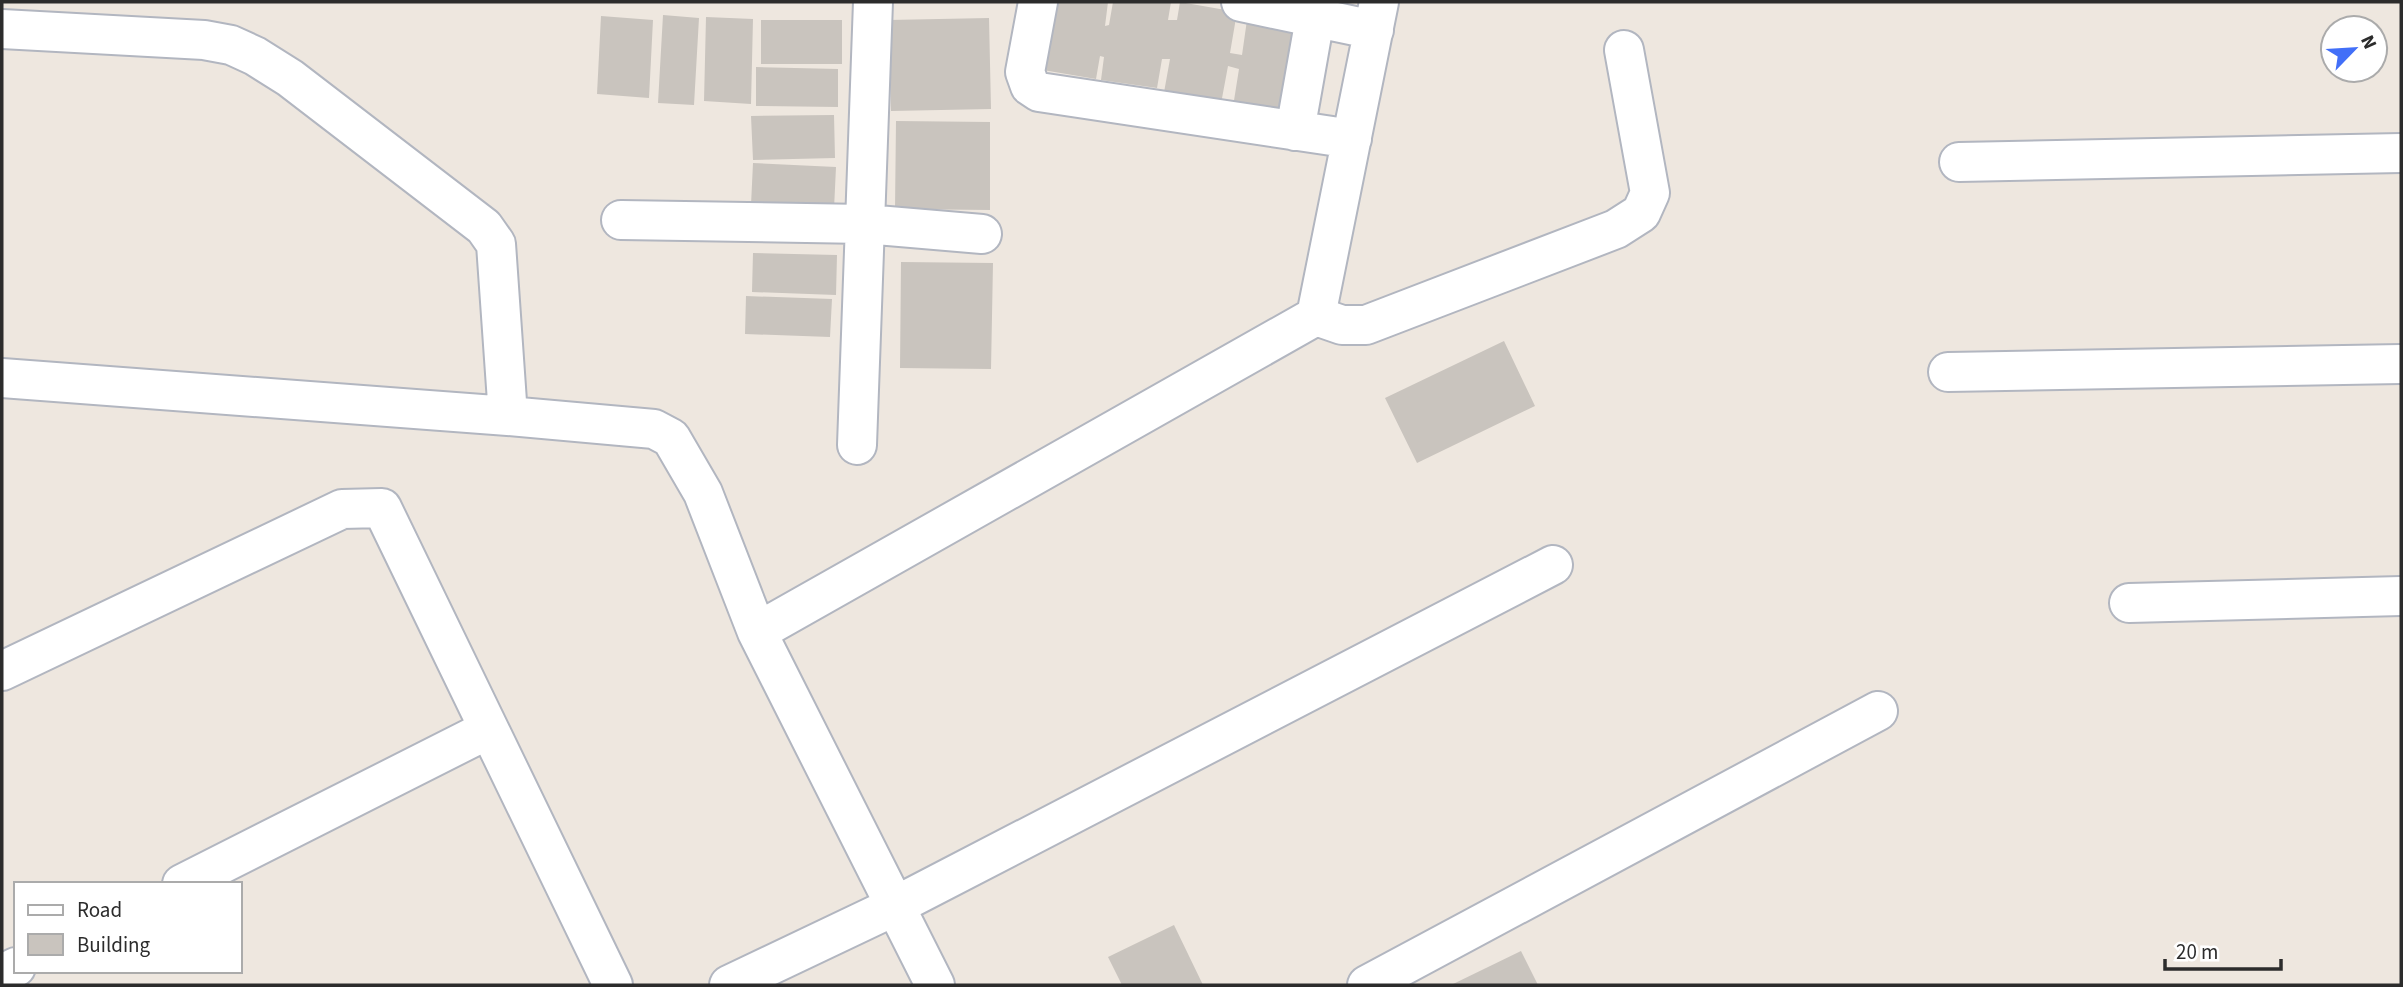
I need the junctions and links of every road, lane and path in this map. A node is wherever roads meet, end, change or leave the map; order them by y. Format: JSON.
{"nodes":[{"id":1,"x":873,"y":2,"type":"edge"},
{"id":2,"x":1010,"y":2,"type":"edge"},
{"id":3,"x":1018,"y":2,"type":"edge"},
{"id":4,"x":1038,"y":2,"type":"edge"},
{"id":5,"x":1241,"y":2,"type":"edge"},
{"id":6,"x":1376,"y":16,"type":"edge"},
{"id":7,"x":1315,"y":19,"type":"junction"},
{"id":8,"x":2,"y":29,"type":"edge"},
{"id":9,"x":1624,"y":50,"type":"dead end"},
{"id":10,"x":1306,"y":73,"type":"junction"},
{"id":11,"x":1363,"y":81,"type":"junction"},
{"id":12,"x":1295,"y":131,"type":"junction"},
{"id":13,"x":1352,"y":139,"type":"junction"},
{"id":14,"x":2401,"y":153,"type":"edge"},
{"id":15,"x":1959,"y":162,"type":"dead end"},
{"id":16,"x":621,"y":220,"type":"dead end"},
{"id":17,"x":865,"y":224,"type":"junction"},
{"id":18,"x":982,"y":234,"type":"dead end"},
{"id":19,"x":1316,"y":316,"type":"junction"},
{"id":20,"x":2401,"y":364,"type":"edge"},
{"id":21,"x":1948,"y":373,"type":"dead end"},
{"id":22,"x":2,"y":378,"type":"edge"},
{"id":23,"x":508,"y":416,"type":"junction"},
{"id":24,"x":858,"y":445,"type":"dead end"},
{"id":25,"x":1553,"y":565,"type":"dead end"},
{"id":26,"x":2401,"y":596,"type":"edge"},
{"id":27,"x":2129,"y":603,"type":"dead end"},
{"id":28,"x":757,"y":632,"type":"junction"},
{"id":29,"x":2,"y":671,"type":"edge"},
{"id":30,"x":1878,"y":711,"type":"dead end"},
{"id":31,"x":489,"y":729,"type":"junction"},
{"id":32,"x":185,"y":882,"type":"edge"},
{"id":33,"x":895,"y":906,"type":"junction"},
{"id":34,"x":613,"y":985,"type":"edge"},
{"id":35,"x":729,"y":985,"type":"edge"},
{"id":36,"x":935,"y":985,"type":"edge"},
{"id":37,"x":1367,"y":985,"type":"edge"}],
"edges":[{"from":1,"to":17,"type":"street"},
{"from":2,"to":3,"type":"street"},
{"from":4,"to":12,"type":"street"},
{"from":5,"to":7,"type":"street"},
{"from":6,"to":7,"type":"street"},
{"from":6,"to":11,"type":"street"},
{"from":7,"to":10,"type":"street"},
{"from":8,"to":23,"type":"street"},
{"from":9,"to":19,"type":"street"},
{"from":10,"to":11,"type":"street"},
{"from":10,"to":12,"type":"street"},
{"from":11,"to":13,"type":"street"},
{"from":12,"to":13,"type":"street"},
{"from":13,"to":19,"type":"street"},
{"from":14,"to":15,"type":"street"},
{"from":16,"to":17,"type":"street"},
{"from":17,"to":18,"type":"street"},
{"from":17,"to":24,"type":"street"},
{"from":19,"to":28,"type":"street"},
{"from":20,"to":21,"type":"street"},
{"from":22,"to":23,"type":"street"},
{"from":23,"to":28,"type":"street"},
{"from":25,"to":33,"type":"street"},
{"from":26,"to":27,"type":"street"},
{"from":28,"to":33,"type":"street"},
{"from":29,"to":31,"type":"street"},
{"from":30,"to":37,"type":"street"},
{"from":31,"to":32,"type":"street"},
{"from":31,"to":34,"type":"street"},
{"from":33,"to":35,"type":"street"},
{"from":33,"to":36,"type":"street"}]}
